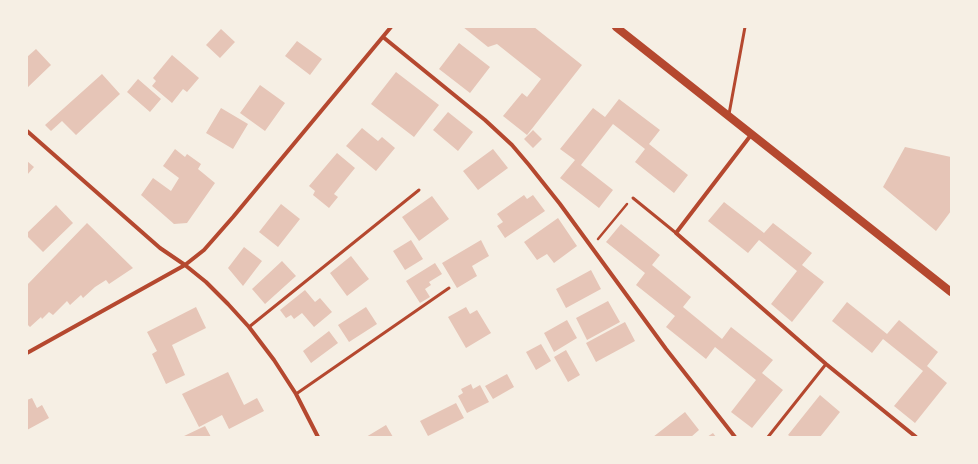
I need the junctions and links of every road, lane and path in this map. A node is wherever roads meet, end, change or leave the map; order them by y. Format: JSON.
{"nodes":[{"id":1,"x":391,"y":27,"type":"edge"},
{"id":2,"x":616,"y":27,"type":"edge"},
{"id":3,"x":745,"y":27,"type":"edge"},
{"id":4,"x":383,"y":37,"type":"junction"},
{"id":5,"x":728,"y":116,"type":"junction"},
{"id":6,"x":27,"y":131,"type":"edge"},
{"id":7,"x":751,"y":135,"type":"junction"},
{"id":8,"x":419,"y":190,"type":"dead end"},
{"id":9,"x":633,"y":198,"type":"joint"},
{"id":10,"x":676,"y":233,"type":"junction"},
{"id":11,"x":591,"y":247,"type":"junction"},
{"id":12,"x":185,"y":265,"type":"junction"},
{"id":13,"x":449,"y":288,"type":"dead end"},
{"id":14,"x":951,"y":292,"type":"edge"},
{"id":15,"x":249,"y":327,"type":"junction"},
{"id":16,"x":27,"y":353,"type":"edge"},
{"id":17,"x":826,"y":364,"type":"junction"},
{"id":18,"x":296,"y":394,"type":"junction"},
{"id":19,"x":318,"y":437,"type":"edge"},
{"id":20,"x":735,"y":437,"type":"edge"},
{"id":21,"x":768,"y":437,"type":"edge"},
{"id":22,"x":916,"y":437,"type":"edge"}],
"edges":[{"from":1,"to":4,"type":"street"},
{"from":2,"to":5,"type":"main road"},
{"from":3,"to":5,"type":"lane"},
{"from":4,"to":11,"type":"street"},
{"from":4,"to":12,"type":"street"},
{"from":5,"to":7,"type":"main road"},
{"from":6,"to":12,"type":"street"},
{"from":7,"to":10,"type":"street"},
{"from":7,"to":14,"type":"main road"},
{"from":8,"to":15,"type":"lane"},
{"from":9,"to":10,"type":"lane"},
{"from":9,"to":11,"type":"path"},
{"from":10,"to":17,"type":"street"},
{"from":11,"to":20,"type":"street"},
{"from":12,"to":15,"type":"street"},
{"from":12,"to":16,"type":"street"},
{"from":13,"to":18,"type":"lane"},
{"from":15,"to":18,"type":"street"},
{"from":17,"to":21,"type":"lane"},
{"from":17,"to":22,"type":"street"},
{"from":18,"to":19,"type":"street"}]}
